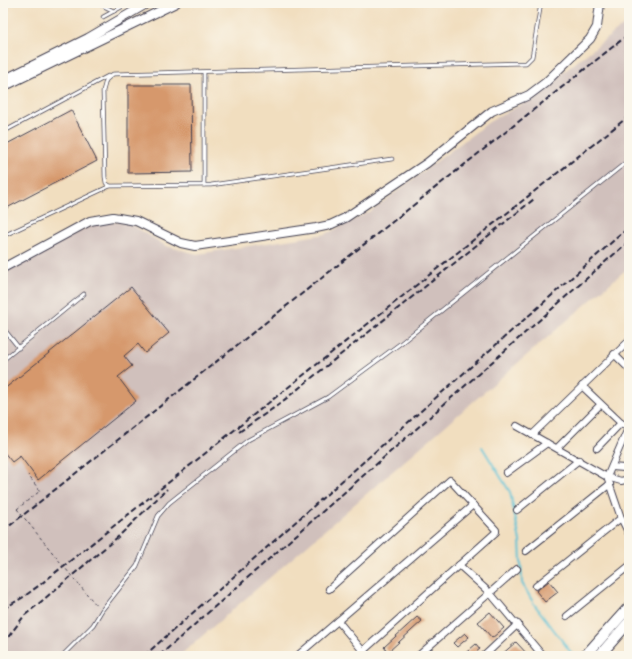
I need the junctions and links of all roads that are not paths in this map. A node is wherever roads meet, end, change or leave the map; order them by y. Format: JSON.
{"nodes":[{"id":1,"x":97,"y":3,"type":"edge"},
{"id":2,"x":129,"y":3,"type":"edge"},
{"id":3,"x":148,"y":3,"type":"edge"},
{"id":4,"x":176,"y":3,"type":"edge"},
{"id":5,"x":540,"y":3,"type":"edge"},
{"id":6,"x":600,"y":3,"type":"edge"},
{"id":7,"x":114,"y":11,"type":"junction"},
{"id":8,"x":102,"y":17,"type":"dead end"},
{"id":9,"x":204,"y":73,"type":"junction"},
{"id":10,"x":110,"y":75,"type":"junction"},
{"id":11,"x":3,"y":80,"type":"edge"},
{"id":12,"x":3,"y":87,"type":"edge"},
{"id":13,"x":3,"y":132,"type":"edge"},
{"id":14,"x":392,"y":159,"type":"dead end"},
{"id":15,"x":629,"y":160,"type":"edge"},
{"id":16,"x":110,"y":186,"type":"junction"},
{"id":17,"x":204,"y":186,"type":"junction"},
{"id":18,"x":3,"y":236,"type":"edge"},
{"id":19,"x":3,"y":268,"type":"edge"},
{"id":20,"x":84,"y":294,"type":"dead end"},
{"id":21,"x":3,"y":328,"type":"edge"},
{"id":22,"x":629,"y":341,"type":"edge"},
{"id":23,"x":19,"y":348,"type":"junction"},
{"id":24,"x":614,"y":354,"type":"junction"},
{"id":25,"x":3,"y":360,"type":"edge"},
{"id":26,"x":629,"y":369,"type":"edge"},
{"id":27,"x":582,"y":386,"type":"junction"},
{"id":28,"x":600,"y":404,"type":"junction"},
{"id":29,"x":621,"y":423,"type":"junction"},
{"id":30,"x":517,"y":426,"type":"dead end"},
{"id":31,"x":629,"y":427,"type":"edge"},
{"id":32,"x":534,"y":433,"type":"junction"},
{"id":33,"x":547,"y":443,"type":"junction"},
{"id":34,"x":559,"y":447,"type":"junction"},
{"id":35,"x":596,"y":448,"type":"dead end"},
{"id":36,"x":579,"y":460,"type":"junction"},
{"id":37,"x":629,"y":466,"type":"edge"},
{"id":38,"x":610,"y":472,"type":"junction"},
{"id":39,"x":506,"y":473,"type":"dead end"},
{"id":40,"x":629,"y":479,"type":"edge"},
{"id":41,"x":610,"y":484,"type":"junction"},
{"id":42,"x":473,"y":505,"type":"junction"},
{"id":43,"x":517,"y":510,"type":"dead end"},
{"id":44,"x":621,"y":518,"type":"junction"},
{"id":45,"x":629,"y":534,"type":"edge"},
{"id":46,"x":526,"y":551,"type":"dead end"},
{"id":47,"x":460,"y":565,"type":"junction"},
{"id":48,"x":629,"y":566,"type":"edge"},
{"id":49,"x":516,"y":569,"type":"dead end"},
{"id":50,"x":536,"y":586,"type":"dead end"},
{"id":51,"x":329,"y":589,"type":"dead end"},
{"id":52,"x":490,"y":593,"type":"junction"},
{"id":53,"x":629,"y":607,"type":"edge"},
{"id":54,"x":567,"y":616,"type":"dead end"},
{"id":55,"x":338,"y":621,"type":"junction"},
{"id":56,"x":629,"y":622,"type":"edge"},
{"id":57,"x":518,"y":624,"type":"junction"},
{"id":58,"x":629,"y":630,"type":"edge"},
{"id":59,"x":365,"y":653,"type":"edge"},
{"id":60,"x":62,"y":656,"type":"edge"},
{"id":61,"x":297,"y":656,"type":"edge"},
{"id":62,"x":418,"y":656,"type":"edge"},
{"id":63,"x":484,"y":656,"type":"edge"},
{"id":64,"x":543,"y":656,"type":"edge"},
{"id":65,"x":585,"y":656,"type":"edge"},
{"id":66,"x":599,"y":656,"type":"edge"},
{"id":67,"x":607,"y":656,"type":"edge"}],
"edges":[{"from":1,"to":7,"type":"lane"},
{"from":2,"to":7,"type":"lane"},
{"from":3,"to":11,"type":"street"},
{"from":4,"to":12,"type":"street"},
{"from":5,"to":9,"type":"lane"},
{"from":6,"to":19,"type":"street"},
{"from":7,"to":8,"type":"lane"},
{"from":9,"to":10,"type":"lane"},
{"from":9,"to":17,"type":"lane"},
{"from":10,"to":13,"type":"lane"},
{"from":10,"to":16,"type":"lane"},
{"from":14,"to":17,"type":"lane"},
{"from":15,"to":60,"type":"lane"},
{"from":16,"to":17,"type":"lane"},
{"from":16,"to":18,"type":"lane"},
{"from":20,"to":23,"type":"lane"},
{"from":21,"to":23,"type":"lane"},
{"from":22,"to":24,"type":"street"},
{"from":23,"to":25,"type":"lane"},
{"from":24,"to":26,"type":"street"},
{"from":24,"to":27,"type":"street"},
{"from":27,"to":28,"type":"street"},
{"from":27,"to":32,"type":"street"},
{"from":28,"to":29,"type":"street"},
{"from":28,"to":34,"type":"street"},
{"from":29,"to":31,"type":"street"},
{"from":29,"to":35,"type":"street"},
{"from":30,"to":32,"type":"street"},
{"from":31,"to":38,"type":"street"},
{"from":32,"to":33,"type":"street"},
{"from":33,"to":34,"type":"street"},
{"from":33,"to":39,"type":"street"},
{"from":34,"to":36,"type":"street"},
{"from":36,"to":38,"type":"street"},
{"from":36,"to":43,"type":"street"},
{"from":37,"to":38,"type":"street"},
{"from":38,"to":40,"type":"street"},
{"from":38,"to":41,"type":"street"},
{"from":41,"to":44,"type":"street"},
{"from":41,"to":46,"type":"street"},
{"from":42,"to":47,"type":"street"},
{"from":42,"to":51,"type":"street"},
{"from":42,"to":55,"type":"street"},
{"from":44,"to":45,"type":"street"},
{"from":44,"to":50,"type":"street"},
{"from":47,"to":52,"type":"street"},
{"from":47,"to":59,"type":"street"},
{"from":48,"to":54,"type":"street"},
{"from":49,"to":52,"type":"street"},
{"from":52,"to":57,"type":"street"},
{"from":52,"to":62,"type":"street"},
{"from":53,"to":65,"type":"main road"},
{"from":55,"to":59,"type":"street"},
{"from":55,"to":61,"type":"street"},
{"from":56,"to":66,"type":"main road"},
{"from":57,"to":63,"type":"street"},
{"from":57,"to":64,"type":"street"},
{"from":58,"to":67,"type":"main road"}]}
